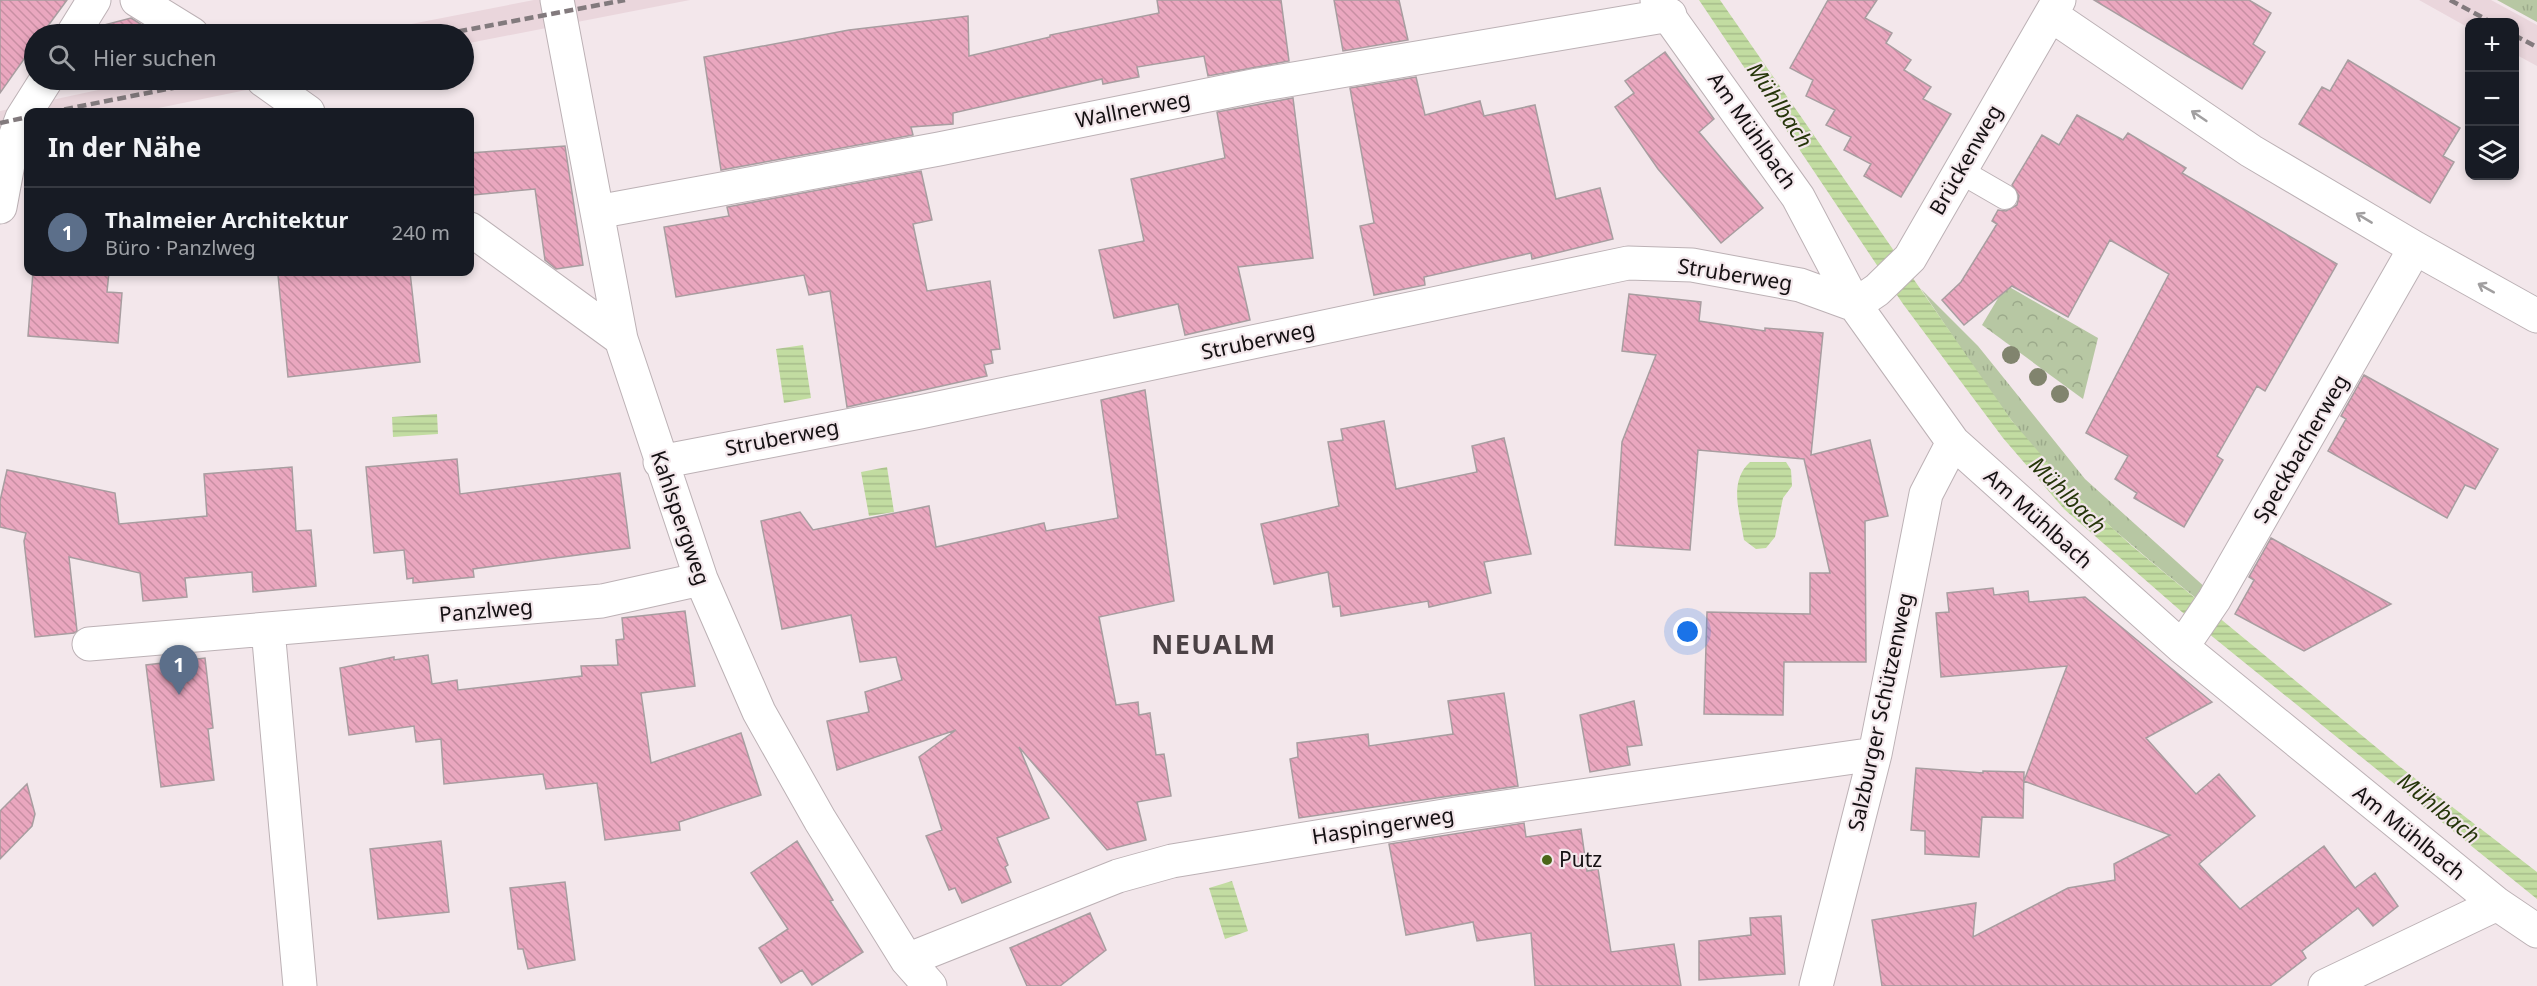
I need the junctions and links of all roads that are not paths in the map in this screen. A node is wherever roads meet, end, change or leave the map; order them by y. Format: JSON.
{"nodes":[{"id":1,"x":94,"y":0,"type":"edge"},
{"id":2,"x":137,"y":0,"type":"edge"},
{"id":3,"x":557,"y":0,"type":"edge"},
{"id":4,"x":1664,"y":7,"type":"edge"},
{"id":5,"x":2055,"y":8,"type":"edge"},
{"id":6,"x":79,"y":24,"type":"edge"},
{"id":7,"x":176,"y":24,"type":"edge"},
{"id":8,"x":40,"y":90,"type":"edge"},
{"id":9,"x":277,"y":90,"type":"edge"},
{"id":10,"x":28,"y":108,"type":"edge"},
{"id":11,"x":302,"y":108,"type":"edge"},
{"id":12,"x":24,"y":115,"type":"edge"},
{"id":13,"x":1960,"y":171,"type":"junction"},
{"id":14,"x":2005,"y":197,"type":"dead end"},
{"id":15,"x":0,"y":207,"type":"edge"},
{"id":16,"x":597,"y":212,"type":"junction"},
{"id":17,"x":474,"y":232,"type":"edge"},
{"id":18,"x":2415,"y":248,"type":"junction"},
{"id":19,"x":1866,"y":297,"type":"junction"},
{"id":20,"x":2537,"y":316,"type":"edge"},
{"id":21,"x":621,"y":339,"type":"junction"},
{"id":22,"x":1953,"y":442,"type":"junction"},
{"id":23,"x":660,"y":462,"type":"junction"},
{"id":24,"x":701,"y":579,"type":"junction"},
{"id":25,"x":268,"y":629,"type":"junction"},
{"id":26,"x":2188,"y":639,"type":"junction"},
{"id":27,"x":88,"y":644,"type":"dead end"},
{"id":28,"x":1875,"y":753,"type":"junction"},
{"id":29,"x":2498,"y":904,"type":"junction"},
{"id":30,"x":2537,"y":931,"type":"edge"},
{"id":31,"x":907,"y":960,"type":"junction"},
{"id":32,"x":300,"y":986,"type":"edge"},
{"id":33,"x":930,"y":986,"type":"edge"},
{"id":34,"x":1816,"y":986,"type":"edge"},
{"id":35,"x":2325,"y":986,"type":"edge"}],
"edges":[{"from":1,"to":6,"type":"street"},
{"from":2,"to":7,"type":"street"},
{"from":3,"to":16,"type":"street","name":"Kahlspergweg"},
{"from":4,"to":16,"type":"street","name":"Wallnerweg"},
{"from":4,"to":19,"type":"street","name":"Am Mühlbach"},
{"from":5,"to":13,"type":"street","name":"Brückenweg"},
{"from":18,"to":5,"type":"street","one_way":true},
{"from":8,"to":10,"type":"street"},
{"from":9,"to":11,"type":"street"},
{"from":12,"to":15,"type":"street"},
{"from":13,"to":14,"type":"lane"},
{"from":13,"to":19,"type":"street","name":"Brückenweg"},
{"from":16,"to":21,"type":"street","name":"Kahlspergweg"},
{"from":17,"to":21,"type":"street"},
{"from":20,"to":18,"type":"street","one_way":true},
{"from":18,"to":26,"type":"street","name":"Speckbacherweg"},
{"from":19,"to":22,"type":"street","name":"Am Mühlbach"},
{"from":19,"to":23,"type":"street","name":"Struberweg"},
{"from":21,"to":23,"type":"street","name":"Kahlspergweg"},
{"from":22,"to":26,"type":"street","name":"Am Mühlbach"},
{"from":22,"to":28,"type":"street","name":"Salzburger Schützenweg"},
{"from":23,"to":24,"type":"street","name":"Kahlspergweg"},
{"from":24,"to":25,"type":"street","name":"Panzlweg"},
{"from":24,"to":31,"type":"street","name":"Kahlspergweg"},
{"from":25,"to":27,"type":"street","name":"Panzlweg"},
{"from":25,"to":32,"type":"street"},
{"from":26,"to":29,"type":"street","name":"Am Mühlbach"},
{"from":28,"to":31,"type":"street","name":"Haspingerweg"},
{"from":28,"to":34,"type":"street","name":"Salzburger Schützenweg"},
{"from":29,"to":30,"type":"street","name":"Am Mühlbach"},
{"from":29,"to":35,"type":"street"},
{"from":31,"to":33,"type":"street","name":"Kahlspergweg"}]}
